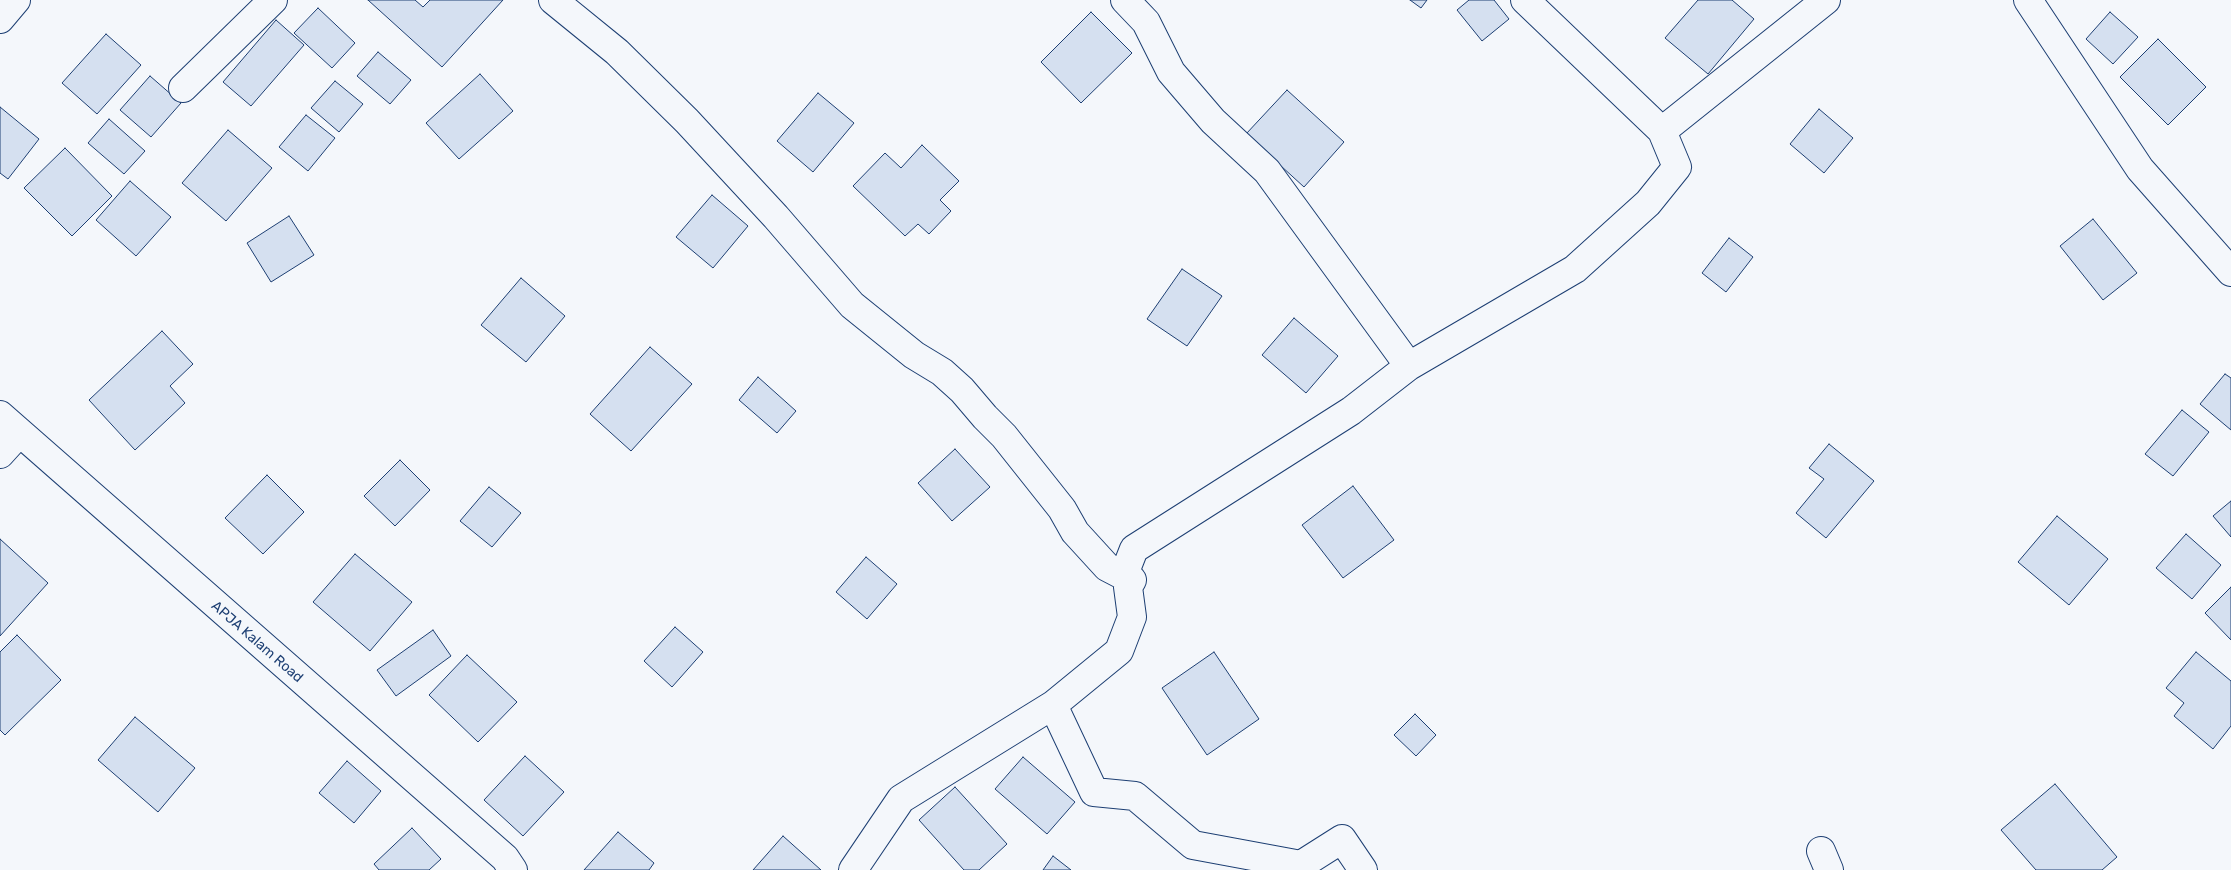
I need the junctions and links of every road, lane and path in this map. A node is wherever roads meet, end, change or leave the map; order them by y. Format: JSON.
{"nodes":[{"id":1,"x":16,"y":0,"type":"edge"},
{"id":2,"x":273,"y":0,"type":"edge"},
{"id":3,"x":553,"y":0,"type":"edge"},
{"id":4,"x":1126,"y":0,"type":"edge"},
{"id":5,"x":1525,"y":0,"type":"edge"},
{"id":6,"x":1826,"y":0,"type":"edge"},
{"id":7,"x":2028,"y":0,"type":"edge"},
{"id":8,"x":0,"y":19,"type":"edge"},
{"id":9,"x":184,"y":88,"type":"dead end"},
{"id":10,"x":1662,"y":131,"type":"junction"},
{"id":11,"x":2231,"y":272,"type":"edge"},
{"id":12,"x":1408,"y":366,"type":"junction"},
{"id":13,"x":9,"y":424,"type":"edge"},
{"id":14,"x":0,"y":454,"type":"edge"},
{"id":15,"x":1132,"y":580,"type":"junction"},
{"id":16,"x":1053,"y":705,"type":"junction"},
{"id":17,"x":513,"y":870,"type":"edge"},
{"id":18,"x":853,"y":870,"type":"edge"},
{"id":19,"x":1363,"y":870,"type":"edge"}],
"edges":[{"from":1,"to":8,"type":"street"},
{"from":2,"to":9,"type":"street"},
{"from":3,"to":15,"type":"street"},
{"from":4,"to":12,"type":"street"},
{"from":5,"to":10,"type":"street"},
{"from":6,"to":10,"type":"street"},
{"from":7,"to":11,"type":"street"},
{"from":10,"to":12,"type":"street"},
{"from":12,"to":15,"type":"street"},
{"from":13,"to":14,"type":"street"},
{"from":13,"to":17,"type":"street","name":"APJA Kalam Road"},
{"from":15,"to":16,"type":"street"},
{"from":16,"to":18,"type":"street"},
{"from":16,"to":19,"type":"street"}]}
